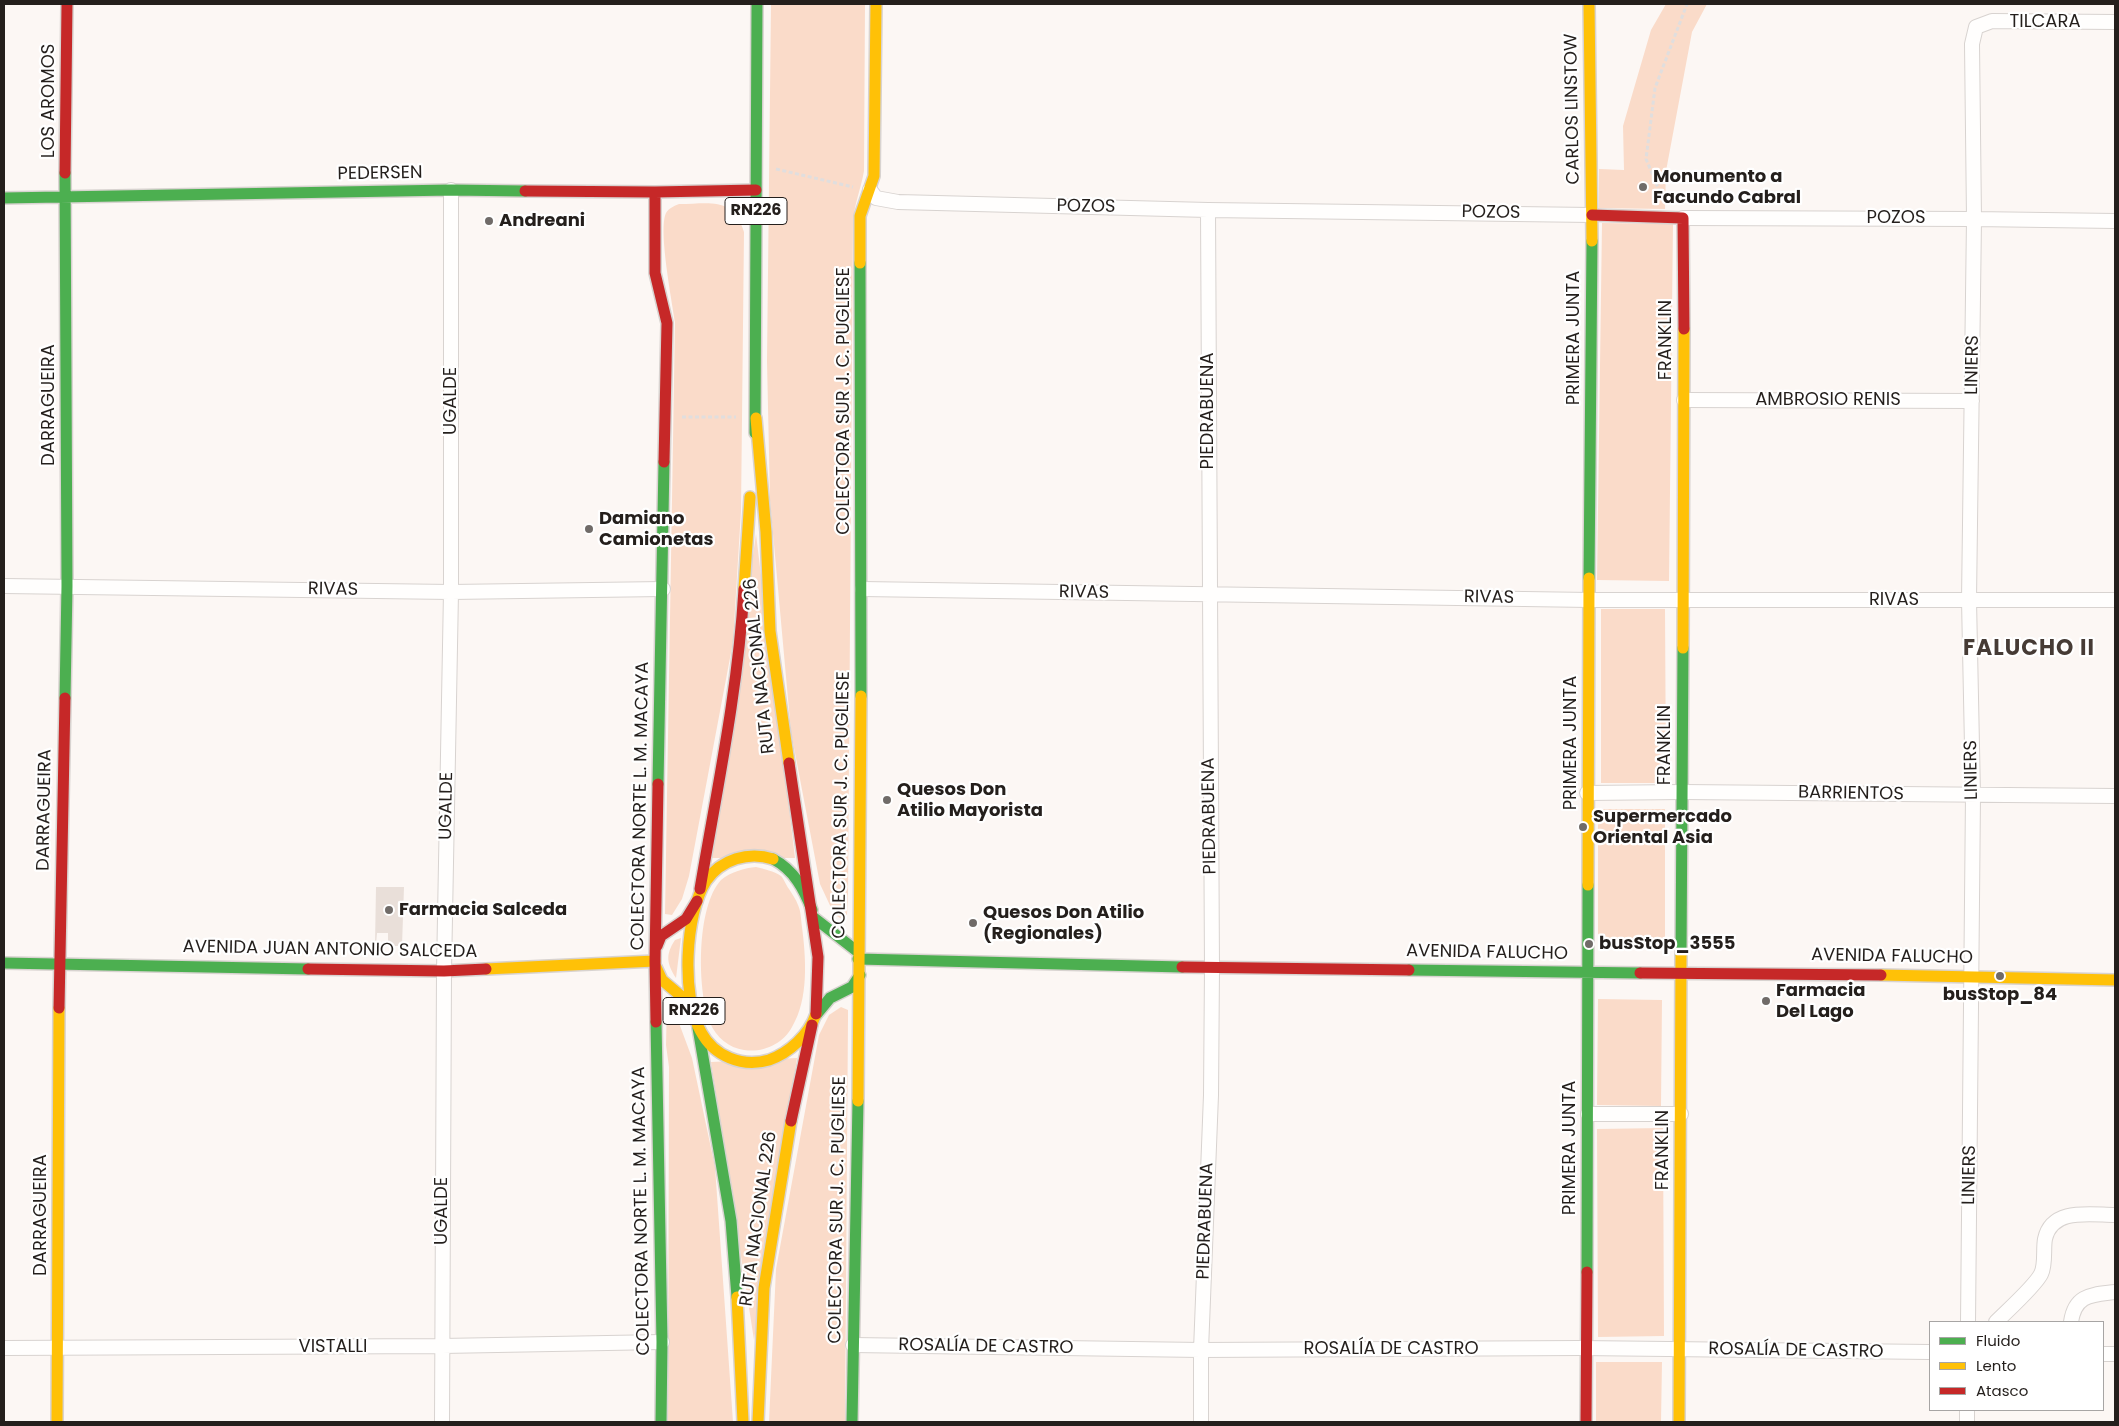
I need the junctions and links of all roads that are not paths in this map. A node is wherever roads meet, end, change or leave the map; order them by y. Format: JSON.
{"nodes":[{"id":1,"x":67,"y":4,"type":"edge"},
{"id":2,"x":757,"y":4,"type":"edge"},
{"id":3,"x":876,"y":4,"type":"edge"},
{"id":4,"x":1589,"y":4,"type":"edge"},
{"id":5,"x":2115,"y":22,"type":"edge"},
{"id":6,"x":1976,"y":27,"type":"joint"},
{"id":7,"x":451,"y":190,"type":"junction"},
{"id":8,"x":756,"y":190,"type":"junction"},
{"id":9,"x":870,"y":190,"type":"junction"},
{"id":10,"x":655,"y":192,"type":"junction"},
{"id":11,"x":4,"y":198,"type":"edge"},
{"id":12,"x":65,"y":198,"type":"junction"},
{"id":13,"x":1208,"y":210,"type":"junction"},
{"id":14,"x":1592,"y":215,"type":"junction"},
{"id":15,"x":1683,"y":218,"type":"junction"},
{"id":16,"x":1974,"y":218,"type":"junction"},
{"id":17,"x":2115,"y":221,"type":"edge"},
{"id":18,"x":1684,"y":400,"type":"junction"},
{"id":19,"x":1972,"y":400,"type":"junction"},
{"id":20,"x":756,"y":418,"type":"junction"},
{"id":21,"x":4,"y":586,"type":"edge"},
{"id":22,"x":67,"y":586,"type":"junction"},
{"id":23,"x":663,"y":589,"type":"junction"},
{"id":24,"x":862,"y":589,"type":"junction"},
{"id":25,"x":451,"y":592,"type":"junction"},
{"id":26,"x":1208,"y":594,"type":"junction"},
{"id":27,"x":1683,"y":599,"type":"junction"},
{"id":28,"x":1590,"y":600,"type":"junction"},
{"id":29,"x":1969,"y":600,"type":"junction"},
{"id":30,"x":2115,"y":600,"type":"edge"},
{"id":31,"x":1683,"y":792,"type":"junction"},
{"id":32,"x":1587,"y":793,"type":"junction"},
{"id":33,"x":1973,"y":795,"type":"junction"},
{"id":34,"x":2115,"y":796,"type":"edge"},
{"id":35,"x":698,"y":898,"type":"junction"},
{"id":36,"x":813,"y":913,"type":"junction"},
{"id":37,"x":657,"y":946,"type":"junction"},
{"id":38,"x":858,"y":956,"type":"junction"},
{"id":39,"x":4,"y":963,"type":"edge"},
{"id":40,"x":59,"y":964,"type":"junction"},
{"id":41,"x":656,"y":964,"type":"junction"},
{"id":42,"x":1212,"y":968,"type":"junction"},
{"id":43,"x":444,"y":971,"type":"junction"},
{"id":44,"x":1589,"y":972,"type":"junction"},
{"id":45,"x":1681,"y":973,"type":"junction"},
{"id":46,"x":860,"y":975,"type":"junction"},
{"id":47,"x":1971,"y":976,"type":"junction"},
{"id":48,"x":2115,"y":980,"type":"edge"},
{"id":49,"x":815,"y":1018,"type":"junction"},
{"id":50,"x":697,"y":1022,"type":"junction"},
{"id":51,"x":1588,"y":1114,"type":"junction"},
{"id":52,"x":1681,"y":1114,"type":"junction"},
{"id":53,"x":2115,"y":1215,"type":"edge"},
{"id":54,"x":2115,"y":1292,"type":"edge"},
{"id":55,"x":1968,"y":1321,"type":"edge"},
{"id":56,"x":1997,"y":1321,"type":"edge"},
{"id":57,"x":2071,"y":1321,"type":"edge"},
{"id":58,"x":662,"y":1342,"type":"junction"},
{"id":59,"x":853,"y":1345,"type":"junction"},
{"id":60,"x":442,"y":1346,"type":"junction"},
{"id":61,"x":4,"y":1348,"type":"edge"},
{"id":62,"x":58,"y":1348,"type":"junction"},
{"id":63,"x":1586,"y":1348,"type":"junction"},
{"id":64,"x":1680,"y":1349,"type":"junction"},
{"id":65,"x":1201,"y":1350,"type":"junction"},
{"id":66,"x":1929,"y":1352,"type":"edge"},
{"id":67,"x":57,"y":1422,"type":"edge"},
{"id":68,"x":442,"y":1422,"type":"edge"},
{"id":69,"x":661,"y":1422,"type":"edge"},
{"id":70,"x":743,"y":1422,"type":"edge"},
{"id":71,"x":758,"y":1422,"type":"edge"},
{"id":72,"x":852,"y":1422,"type":"edge"},
{"id":73,"x":1201,"y":1422,"type":"edge"},
{"id":74,"x":1586,"y":1422,"type":"edge"},
{"id":75,"x":1679,"y":1422,"type":"edge"}],
"edges":[{"from":1,"to":12,"type":"main road","name":"LOS AROMOS"},
{"from":2,"to":8,"type":"main road","name":"RUTA NACIONAL 226","number":"RN226"},
{"from":3,"to":9,"type":"main road","name":"COLECTORA SUR J. C. PUGLIESE"},
{"from":4,"to":14,"type":"main road","name":"CARLOS LINSTOW"},
{"from":5,"to":6,"type":"street","name":"TILCARA"},
{"from":6,"to":16,"type":"street","name":"LINIERS"},
{"from":7,"to":10,"type":"main road","name":"PEDERSEN"},
{"from":7,"to":12,"type":"main road","name":"PEDERSEN"},
{"from":7,"to":25,"type":"street","name":"UGALDE"},
{"from":8,"to":10,"type":"main road","name":"PEDERSEN"},
{"from":8,"to":20,"type":"main road","name":"RUTA NACIONAL 226","number":"RN226"},
{"from":9,"to":13,"type":"street","name":"POZOS"},
{"from":9,"to":24,"type":"main road","name":"COLECTORA SUR J. C. PUGLIESE"},
{"from":10,"to":23,"type":"main road","name":"COLECTORA NORTE L. M. MACAYA"},
{"from":11,"to":12,"type":"main road","name":"PEDERSEN"},
{"from":12,"to":22,"type":"main road","name":"DARRAGUEIRA"},
{"from":13,"to":14,"type":"street","name":"POZOS"},
{"from":13,"to":26,"type":"street","name":"PIEDRABUENA"},
{"from":14,"to":15,"type":"main road","name":"POZOS"},
{"from":14,"to":28,"type":"main road","name":"PRIMERA JUNTA"},
{"from":15,"to":16,"type":"street","name":"POZOS"},
{"from":15,"to":18,"type":"main road","name":"FRANKLIN"},
{"from":16,"to":17,"type":"street","name":"POZOS"},
{"from":16,"to":19,"type":"street","name":"LINIERS"},
{"from":18,"to":19,"type":"street","name":"AMBROSIO RENIS"},
{"from":18,"to":27,"type":"main road","name":"FRANKLIN"},
{"from":19,"to":29,"type":"street","name":"LINIERS"},
{"from":20,"to":35,"type":"main road","name":"RUTA NACIONAL 226","number":"RN226"},
{"from":20,"to":36,"type":"main road","name":"RUTA NACIONAL 226","number":"RN226"},
{"from":21,"to":22,"type":"street","name":"RIVAS"},
{"from":22,"to":25,"type":"street","name":"RIVAS"},
{"from":22,"to":40,"type":"main road","name":"DARRAGUEIRA"},
{"from":23,"to":25,"type":"street","name":"RIVAS"},
{"from":23,"to":37,"type":"main road","name":"COLECTORA NORTE L. M. MACAYA"},
{"from":24,"to":26,"type":"street","name":"RIVAS"},
{"from":24,"to":38,"type":"main road","name":"COLECTORA SUR J. C. PUGLIESE"},
{"from":25,"to":43,"type":"street","name":"UGALDE"},
{"from":26,"to":28,"type":"street","name":"RIVAS"},
{"from":26,"to":42,"type":"street","name":"PIEDRABUENA"},
{"from":27,"to":28,"type":"street","name":"RIVAS"},
{"from":27,"to":29,"type":"street","name":"RIVAS"},
{"from":27,"to":31,"type":"main road","name":"FRANKLIN"},
{"from":28,"to":32,"type":"main road","name":"PRIMERA JUNTA"},
{"from":29,"to":30,"type":"street","name":"RIVAS"},
{"from":29,"to":33,"type":"street","name":"LINIERS"},
{"from":31,"to":32,"type":"street","name":"BARRIENTOS"},
{"from":31,"to":33,"type":"street","name":"BARRIENTOS"},
{"from":31,"to":45,"type":"main road","name":"FRANKLIN"},
{"from":32,"to":44,"type":"main road","name":"PRIMERA JUNTA"},
{"from":33,"to":34,"type":"street","name":"BARRIENTOS"},
{"from":33,"to":47,"type":"street","name":"LINIERS"},
{"from":35,"to":36,"type":"main road","name":"RUTA NACIONAL 226","number":"RN226"},
{"from":35,"to":37,"type":"main road"},
{"from":35,"to":50,"type":"main road","name":"RUTA NACIONAL 226","number":"RN226"},
{"from":36,"to":38,"type":"main road"},
{"from":36,"to":49,"type":"main road","name":"RUTA NACIONAL 226","number":"RN226"},
{"from":37,"to":41,"type":"main road","name":"COLECTORA NORTE L. M. MACAYA"},
{"from":38,"to":42,"type":"main road","name":"AVENIDA FALUCHO"},
{"from":38,"to":46,"type":"main road","name":"COLECTORA SUR J. C. PUGLIESE"},
{"from":39,"to":40,"type":"main road","name":"AVENIDA JUAN ANTONIO SALCEDA"},
{"from":40,"to":43,"type":"main road","name":"AVENIDA JUAN ANTONIO SALCEDA"},
{"from":40,"to":62,"type":"main road","name":"DARRAGUEIRA"},
{"from":41,"to":43,"type":"main road","name":"AVENIDA JUAN ANTONIO SALCEDA"},
{"from":41,"to":50,"type":"main road"},
{"from":41,"to":58,"type":"main road","name":"COLECTORA NORTE L. M. MACAYA"},
{"from":42,"to":44,"type":"main road","name":"AVENIDA FALUCHO"},
{"from":42,"to":65,"type":"street","name":"PIEDRABUENA"},
{"from":43,"to":60,"type":"street","name":"UGALDE"},
{"from":44,"to":45,"type":"main road","name":"AVENIDA FALUCHO"},
{"from":44,"to":51,"type":"main road","name":"PRIMERA JUNTA"},
{"from":45,"to":47,"type":"main road","name":"AVENIDA FALUCHO"},
{"from":45,"to":52,"type":"main road","name":"FRANKLIN"},
{"from":46,"to":49,"type":"main road"},
{"from":46,"to":59,"type":"main road","name":"COLECTORA SUR J. C. PUGLIESE"},
{"from":47,"to":48,"type":"main road","name":"AVENIDA FALUCHO"},
{"from":47,"to":55,"type":"street","name":"LINIERS"},
{"from":49,"to":50,"type":"main road","name":"RUTA NACIONAL 226","number":"RN226"},
{"from":49,"to":71,"type":"main road","name":"RUTA NACIONAL 226","number":"RN226"},
{"from":50,"to":70,"type":"main road","name":"RUTA NACIONAL 226","number":"RN226"},
{"from":51,"to":52,"type":"street"},
{"from":51,"to":63,"type":"main road","name":"PRIMERA JUNTA"},
{"from":52,"to":64,"type":"main road","name":"FRANKLIN"},
{"from":53,"to":56,"type":"street"},
{"from":54,"to":57,"type":"street"},
{"from":58,"to":60,"type":"street","name":"VISTALLI"},
{"from":58,"to":69,"type":"main road","name":"COLECTORA NORTE L. M. MACAYA"},
{"from":59,"to":65,"type":"street","name":"ROSALÍA DE CASTRO"},
{"from":59,"to":72,"type":"main road","name":"COLECTORA SUR J. C. PUGLIESE"},
{"from":60,"to":62,"type":"street","name":"VISTALLI"},
{"from":60,"to":68,"type":"street","name":"UGALDE"},
{"from":61,"to":62,"type":"street","name":"VISTALLI"},
{"from":62,"to":67,"type":"main road","name":"DARRAGUEIRA"},
{"from":63,"to":64,"type":"street","name":"ROSALÍA DE CASTRO"},
{"from":63,"to":65,"type":"street","name":"ROSALÍA DE CASTRO"},
{"from":63,"to":74,"type":"main road","name":"PRIMERA JUNTA"},
{"from":64,"to":66,"type":"street","name":"ROSALÍA DE CASTRO"},
{"from":64,"to":75,"type":"main road","name":"FRANKLIN"},
{"from":65,"to":73,"type":"street","name":"PIEDRABUENA"}]}
